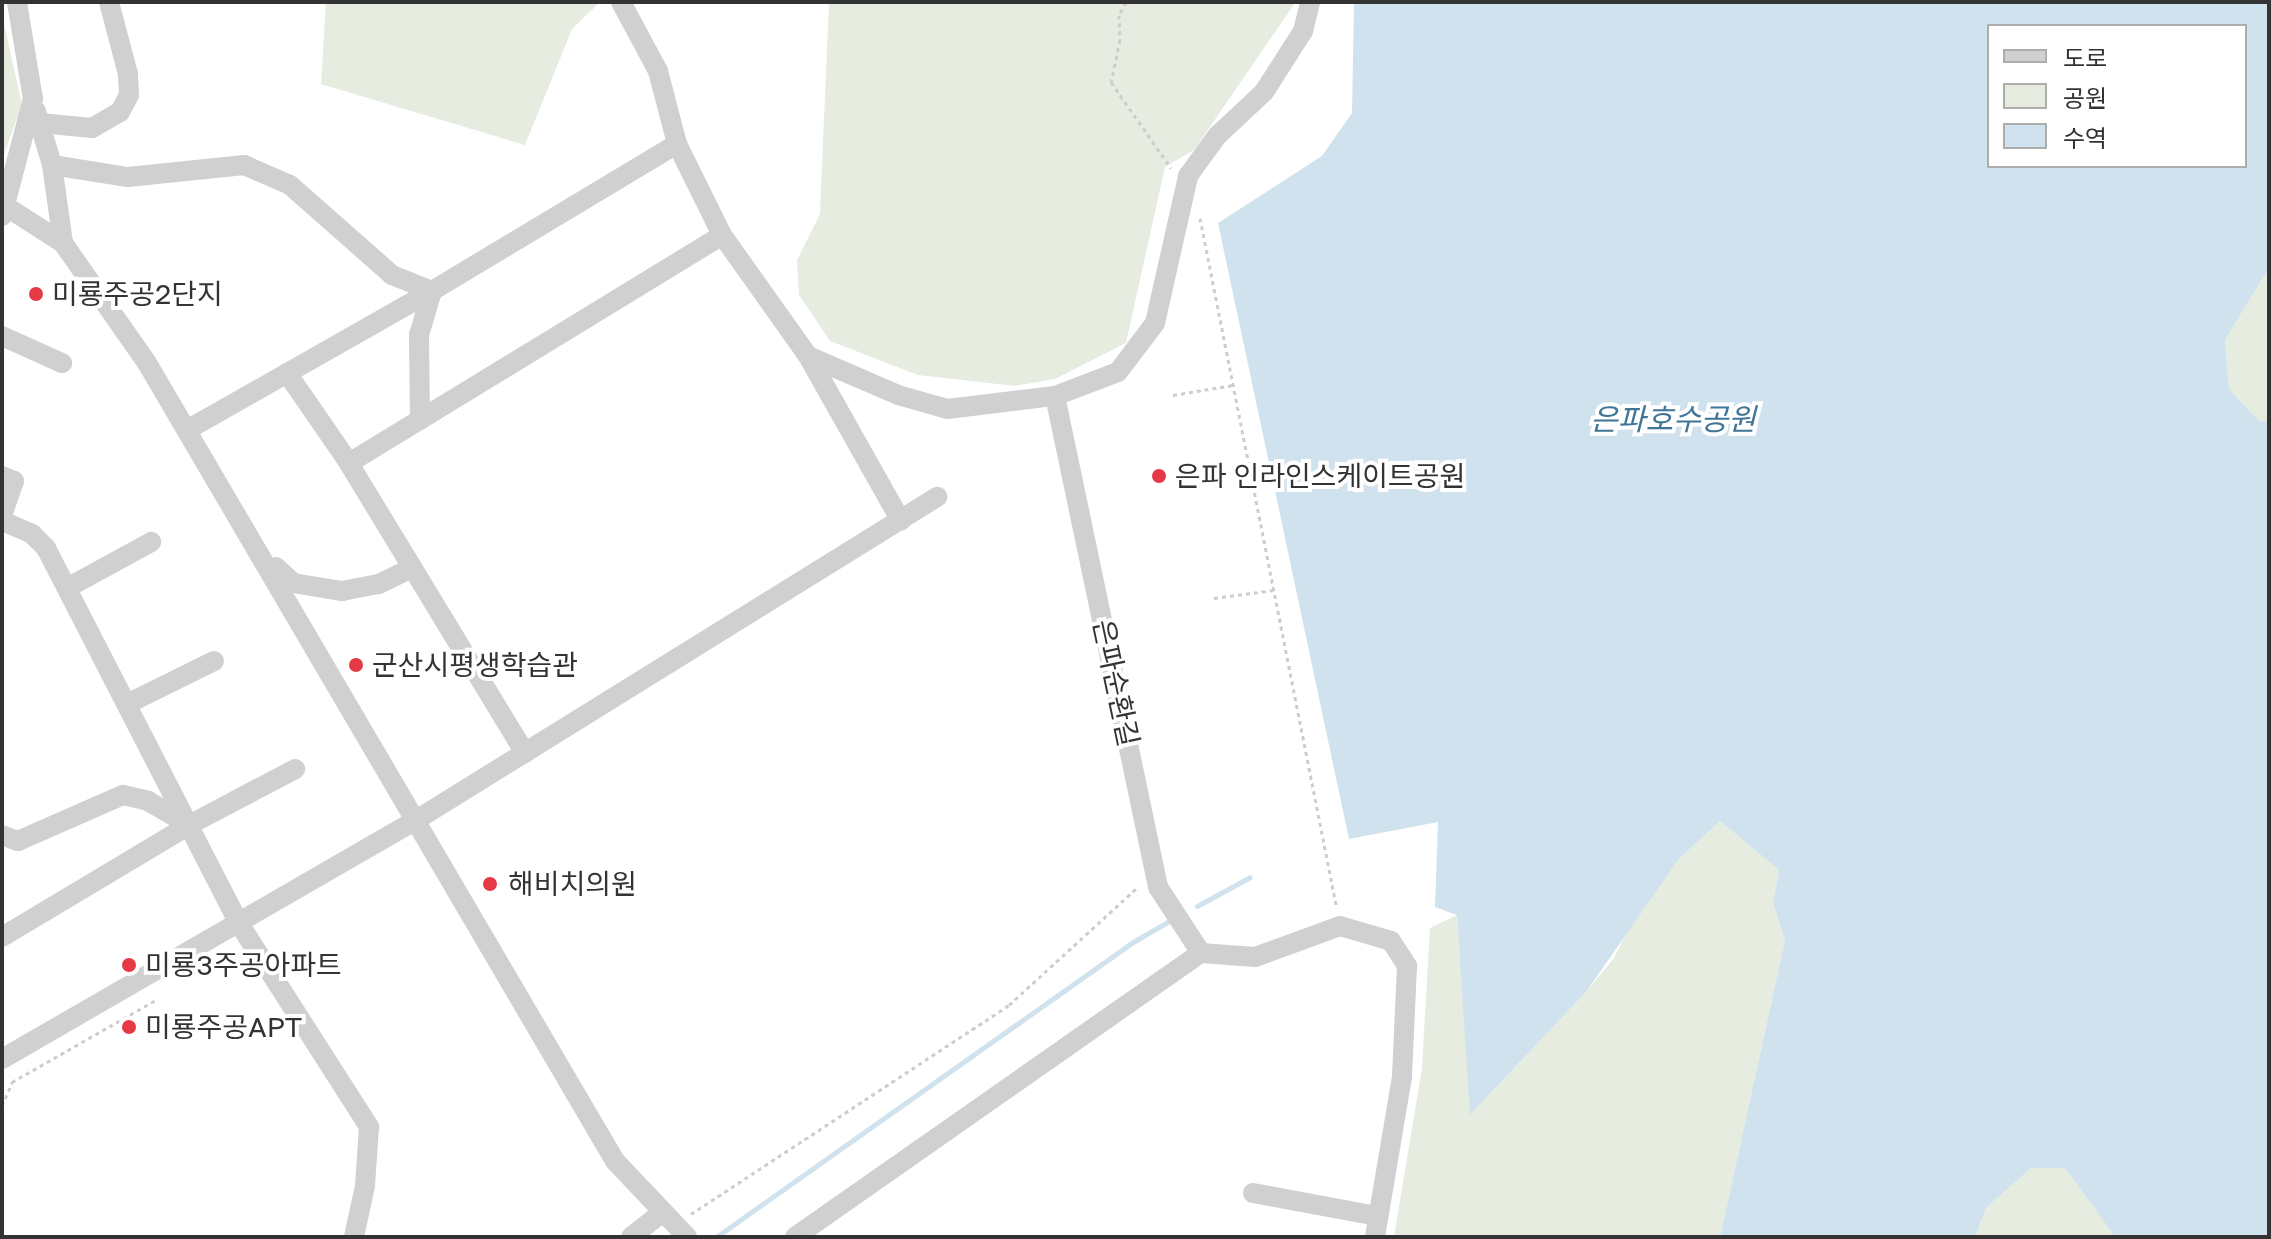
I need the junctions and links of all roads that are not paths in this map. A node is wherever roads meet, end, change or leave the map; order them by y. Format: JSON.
{"nodes":[{"id":1,"x":17,"y":2,"type":"edge"},
{"id":2,"x":109,"y":2,"type":"edge"},
{"id":3,"x":621,"y":2,"type":"edge"},
{"id":4,"x":1310,"y":2,"type":"edge"},
{"id":5,"x":33,"y":99,"type":"junction"},
{"id":6,"x":40,"y":123,"type":"junction"},
{"id":7,"x":677,"y":144,"type":"junction"},
{"id":8,"x":52,"y":165,"type":"junction"},
{"id":9,"x":3,"y":209,"type":"edge"},
{"id":10,"x":722,"y":235,"type":"junction"},
{"id":11,"x":63,"y":243,"type":"junction"},
{"id":12,"x":432,"y":291,"type":"junction"},
{"id":13,"x":2,"y":336,"type":"edge"},
{"id":14,"x":808,"y":356,"type":"junction"},
{"id":15,"x":62,"y":363,"type":"dead end"},
{"id":16,"x":287,"y":373,"type":"junction"},
{"id":17,"x":1055,"y":396,"type":"junction"},
{"id":18,"x":420,"y":420,"type":"junction"},
{"id":19,"x":187,"y":430,"type":"junction"},
{"id":20,"x":349,"y":463,"type":"junction"},
{"id":21,"x":2,"y":476,"type":"edge"},
{"id":22,"x":937,"y":497,"type":"dead end"},
{"id":23,"x":2,"y":519,"type":"edge"},
{"id":24,"x":901,"y":521,"type":"junction"},
{"id":25,"x":151,"y":542,"type":"dead end"},
{"id":26,"x":261,"y":553,"type":"junction"},
{"id":27,"x":412,"y":568,"type":"junction"},
{"id":28,"x":67,"y":588,"type":"junction"},
{"id":29,"x":214,"y":661,"type":"dead end"},
{"id":30,"x":127,"y":704,"type":"junction"},
{"id":31,"x":525,"y":753,"type":"junction"},
{"id":32,"x":295,"y":769,"type":"dead end"},
{"id":33,"x":413,"y":822,"type":"junction"},
{"id":34,"x":189,"y":825,"type":"junction"},
{"id":35,"x":2,"y":835,"type":"edge"},
{"id":36,"x":240,"y":925,"type":"junction"},
{"id":37,"x":2,"y":937,"type":"edge"},
{"id":38,"x":1201,"y":953,"type":"junction"},
{"id":39,"x":2,"y":1059,"type":"edge"},
{"id":40,"x":1253,"y":1193,"type":"dead end"},
{"id":41,"x":674,"y":1225,"type":"edge"},
{"id":42,"x":1376,"y":1227,"type":"edge"},
{"id":43,"x":354,"y":1237,"type":"edge"},
{"id":44,"x":631,"y":1237,"type":"edge"},
{"id":45,"x":795,"y":1237,"type":"edge"}],
"edges":[{"from":1,"to":5,"type":"street"},
{"from":2,"to":6,"type":"street"},
{"from":3,"to":7,"type":"street"},
{"from":4,"to":17,"type":"street"},
{"from":5,"to":6,"type":"street"},
{"from":5,"to":9,"type":"street"},
{"from":6,"to":8,"type":"street"},
{"from":7,"to":10,"type":"street"},
{"from":7,"to":12,"type":"street"},
{"from":8,"to":11,"type":"street"},
{"from":8,"to":12,"type":"street"},
{"from":9,"to":11,"type":"street"},
{"from":10,"to":14,"type":"street"},
{"from":10,"to":18,"type":"street"},
{"from":11,"to":19,"type":"street"},
{"from":12,"to":16,"type":"street"},
{"from":12,"to":18,"type":"street"},
{"from":13,"to":15,"type":"street"},
{"from":14,"to":17,"type":"street"},
{"from":14,"to":24,"type":"street"},
{"from":16,"to":19,"type":"street"},
{"from":16,"to":20,"type":"street"},
{"from":17,"to":38,"type":"street","name":"은파순환길"},
{"from":18,"to":20,"type":"street"},
{"from":19,"to":26,"type":"street"},
{"from":20,"to":27,"type":"street"},
{"from":21,"to":23,"type":"street"},
{"from":22,"to":24,"type":"street"},
{"from":23,"to":28,"type":"street"},
{"from":24,"to":31,"type":"street"},
{"from":25,"to":28,"type":"street"},
{"from":26,"to":27,"type":"street"},
{"from":26,"to":33,"type":"street"},
{"from":27,"to":31,"type":"street"},
{"from":28,"to":30,"type":"street"},
{"from":29,"to":30,"type":"street"},
{"from":30,"to":34,"type":"street"},
{"from":31,"to":33,"type":"street"},
{"from":32,"to":34,"type":"street"},
{"from":33,"to":36,"type":"street"},
{"from":33,"to":41,"type":"street"},
{"from":34,"to":35,"type":"street"},
{"from":34,"to":36,"type":"street"},
{"from":34,"to":37,"type":"street"},
{"from":36,"to":39,"type":"street"},
{"from":36,"to":43,"type":"street"},
{"from":38,"to":42,"type":"street"},
{"from":38,"to":45,"type":"street"},
{"from":40,"to":42,"type":"street"},
{"from":41,"to":44,"type":"street"}]}
